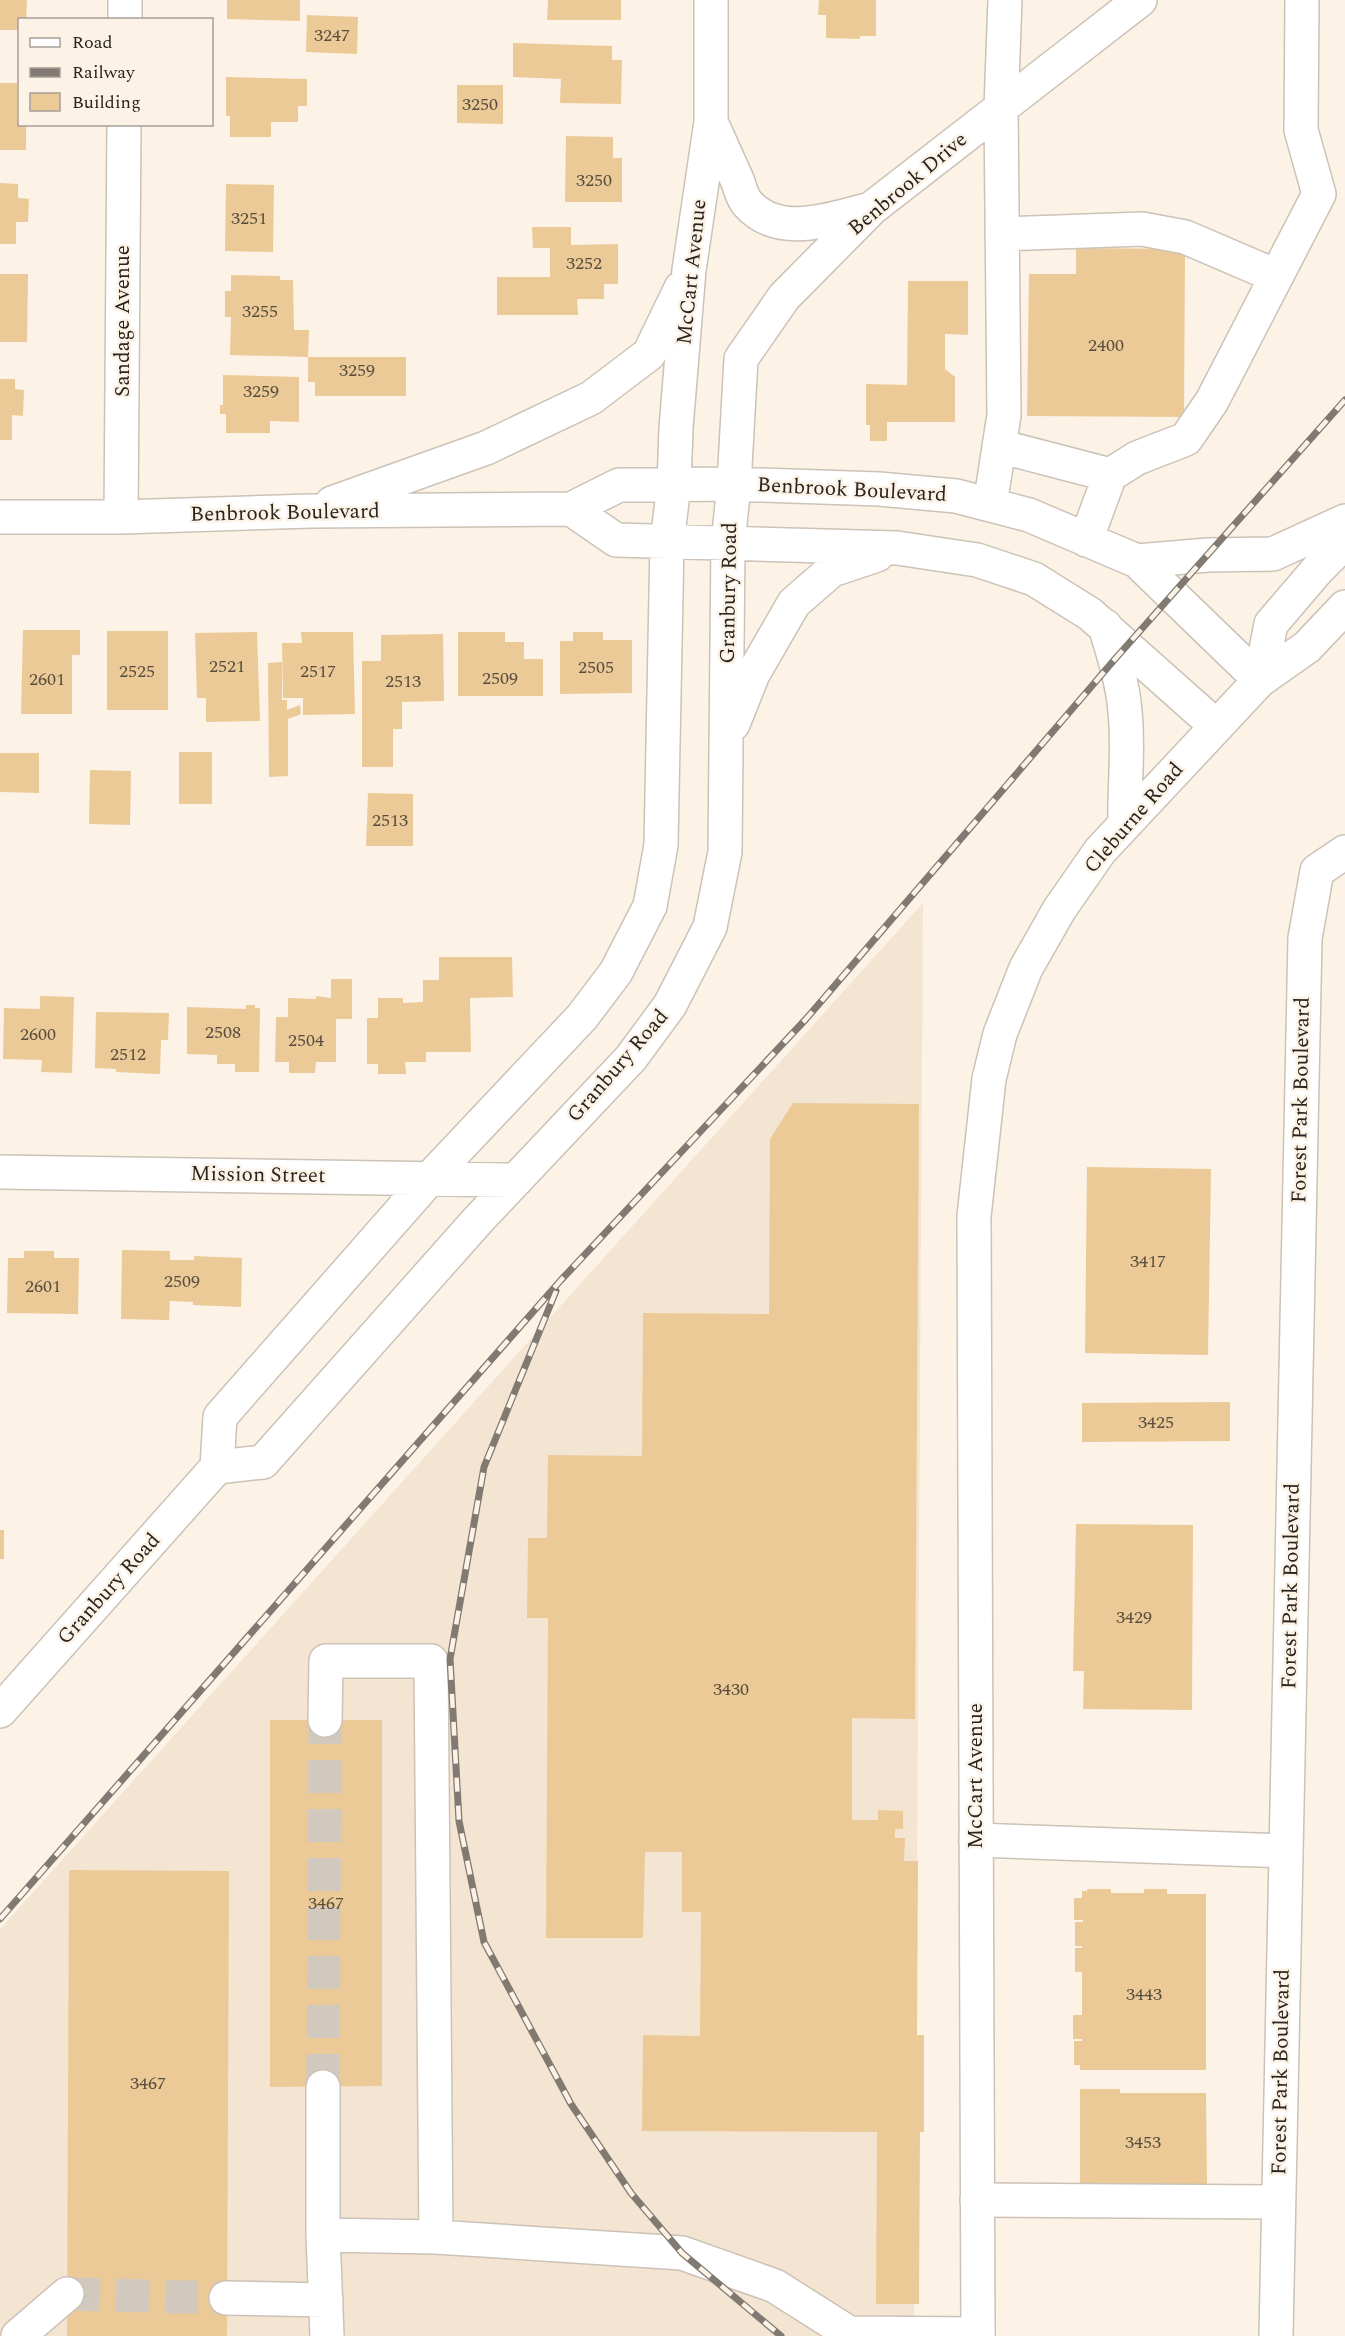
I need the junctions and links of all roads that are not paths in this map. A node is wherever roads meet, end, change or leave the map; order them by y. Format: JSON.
{"nodes":[{"id":1,"x":125,"y":0,"type":"edge"},
{"id":2,"x":711,"y":0,"type":"edge"},
{"id":3,"x":1005,"y":0,"type":"edge"},
{"id":4,"x":1140,"y":0,"type":"edge"},
{"id":5,"x":1302,"y":0,"type":"edge"},
{"id":6,"x":125,"y":18,"type":"edge"},
{"id":7,"x":1001,"y":108,"type":"junction"},
{"id":8,"x":711,"y":122,"type":"junction"},
{"id":9,"x":124,"y":126,"type":"edge"},
{"id":10,"x":872,"y":208,"type":"junction"},
{"id":11,"x":1002,"y":234,"type":"junction"},
{"id":12,"x":689,"y":270,"type":"junction"},
{"id":13,"x":1276,"y":276,"type":"junction"},
{"id":14,"x":999,"y":446,"type":"junction"},
{"id":15,"x":736,"y":448,"type":"joint"},
{"id":16,"x":1110,"y":475,"type":"junction"},
{"id":17,"x":674,"y":484,"type":"junction"},
{"id":18,"x":734,"y":484,"type":"junction"},
{"id":19,"x":990,"y":505,"type":"junction"},
{"id":20,"x":571,"y":509,"type":"junction"},
{"id":21,"x":310,"y":511,"type":"junction"},
{"id":22,"x":0,"y":517,"type":"edge"},
{"id":23,"x":121,"y":517,"type":"junction"},
{"id":24,"x":1345,"y":521,"type":"edge"},
{"id":25,"x":1086,"y":540,"type":"junction"},
{"id":26,"x":1345,"y":542,"type":"edge"},
{"id":27,"x":668,"y":543,"type":"junction"},
{"id":28,"x":728,"y":544,"type":"junction"},
{"id":29,"x":897,"y":548,"type":"junction"},
{"id":30,"x":1137,"y":561,"type":"junction"},
{"id":31,"x":1345,"y":607,"type":"edge"},
{"id":32,"x":1105,"y":626,"type":"junction"},
{"id":33,"x":1260,"y":680,"type":"junction"},
{"id":34,"x":1216,"y":726,"type":"junction"},
{"id":35,"x":727,"y":737,"type":"junction"},
{"id":36,"x":1125,"y":824,"type":"junction"},
{"id":37,"x":1345,"y":852,"type":"edge"},
{"id":38,"x":0,"y":1172,"type":"edge"},
{"id":39,"x":431,"y":1177,"type":"junction"},
{"id":40,"x":516,"y":1180,"type":"junction"},
{"id":41,"x":974,"y":1216,"type":"joint"},
{"id":42,"x":217,"y":1467,"type":"junction"},
{"id":43,"x":0,"y":1711,"type":"edge"},
{"id":44,"x":324,"y":1720,"type":"tunnel mouth"},
{"id":45,"x":976,"y":1840,"type":"junction"},
{"id":46,"x":1286,"y":1851,"type":"junction"},
{"id":47,"x":323,"y":2087,"type":"tunnel mouth"},
{"id":48,"x":977,"y":2200,"type":"junction"},
{"id":49,"x":1278,"y":2202,"type":"junction"},
{"id":50,"x":323,"y":2235,"type":"junction"},
{"id":51,"x":436,"y":2237,"type":"junction"},
{"id":52,"x":67,"y":2294,"type":"tunnel mouth"},
{"id":53,"x":226,"y":2298,"type":"tunnel mouth"},
{"id":54,"x":326,"y":2300,"type":"junction"},
{"id":55,"x":845,"y":2335,"type":"edge"},
{"id":56,"x":978,"y":2335,"type":"edge"},
{"id":57,"x":18,"y":2336,"type":"edge"},
{"id":58,"x":327,"y":2336,"type":"edge"},
{"id":59,"x":1276,"y":2336,"type":"edge"}],
"edges":[{"from":1,"to":6,"type":"street"},
{"from":2,"to":8,"type":"street","name":"McCart Avenue"},
{"from":3,"to":7,"type":"street"},
{"from":4,"to":7,"type":"street","name":"Benbrook Drive"},
{"from":5,"to":13,"type":"street"},
{"from":7,"to":10,"type":"street","name":"Benbrook Drive"},
{"from":7,"to":11,"type":"street"},
{"from":8,"to":10,"type":"street"},
{"from":8,"to":12,"type":"street","name":"McCart Avenue"},
{"from":9,"to":23,"type":"street","name":"Sandage Avenue"},
{"from":10,"to":15,"type":"street","name":"Benbrook Drive"},
{"from":11,"to":13,"type":"street"},
{"from":11,"to":14,"type":"street"},
{"from":12,"to":17,"type":"street","name":"McCart Avenue"},
{"from":12,"to":21,"type":"street"},
{"from":13,"to":16,"type":"street"},
{"from":14,"to":16,"type":"street"},
{"from":14,"to":19,"type":"street"},
{"from":15,"to":18,"type":"street","name":"Granbury Road"},
{"from":16,"to":25,"type":"street"},
{"from":17,"to":18,"type":"street","name":"Benbrook Boulevard"},
{"from":17,"to":20,"type":"street","name":"Benbrook Boulevard"},
{"from":17,"to":27,"type":"street","name":"McCart Avenue"},
{"from":18,"to":19,"type":"street","name":"Benbrook Boulevard"},
{"from":18,"to":28,"type":"street","name":"Granbury Road"},
{"from":19,"to":25,"type":"street","name":"Benbrook Boulevard"},
{"from":20,"to":21,"type":"street","name":"Benbrook Boulevard"},
{"from":20,"to":27,"type":"street"},
{"from":21,"to":23,"type":"street","name":"Benbrook Boulevard"},
{"from":22,"to":23,"type":"street","name":"Benbrook Boulevard"},
{"from":24,"to":30,"type":"street"},
{"from":25,"to":30,"type":"street","name":"Benbrook Boulevard"},
{"from":26,"to":33,"type":"street"},
{"from":27,"to":28,"type":"street"},
{"from":27,"to":39,"type":"street"},
{"from":28,"to":29,"type":"street"},
{"from":28,"to":35,"type":"street","name":"Granbury Road"},
{"from":29,"to":32,"type":"street"},
{"from":29,"to":35,"type":"street"},
{"from":30,"to":33,"type":"street","name":"Benbrook Boulevard"},
{"from":31,"to":33,"type":"street","name":"Cleburne Road"},
{"from":32,"to":34,"type":"street"},
{"from":32,"to":36,"type":"street"},
{"from":33,"to":34,"type":"street","name":"Cleburne Road"},
{"from":34,"to":36,"type":"street","name":"Cleburne Road"},
{"from":35,"to":40,"type":"street","name":"Granbury Road"},
{"from":36,"to":41,"type":"street","name":"Cleburne Road"},
{"from":37,"to":46,"type":"street","name":"Forest Park Boulevard"},
{"from":38,"to":39,"type":"street","name":"Mission Street"},
{"from":39,"to":40,"type":"street","name":"Mission Street"},
{"from":39,"to":42,"type":"street"},
{"from":40,"to":42,"type":"street","name":"Granbury Road"},
{"from":41,"to":45,"type":"street","name":"McCart Avenue"},
{"from":42,"to":43,"type":"street","name":"Granbury Road"},
{"from":44,"to":51,"type":"street"},
{"from":45,"to":46,"type":"street"},
{"from":45,"to":48,"type":"street","name":"McCart Avenue"},
{"from":46,"to":49,"type":"street","name":"Forest Park Boulevard"},
{"from":47,"to":50,"type":"street"},
{"from":48,"to":49,"type":"street"},
{"from":48,"to":56,"type":"street","name":"McCart Avenue"},
{"from":49,"to":59,"type":"street","name":"Forest Park Boulevard"},
{"from":50,"to":51,"type":"street"},
{"from":50,"to":54,"type":"street"},
{"from":51,"to":55,"type":"street"},
{"from":52,"to":57,"type":"street"},
{"from":53,"to":54,"type":"street"},
{"from":54,"to":58,"type":"street"},
{"from":55,"to":56,"type":"street"}]}
